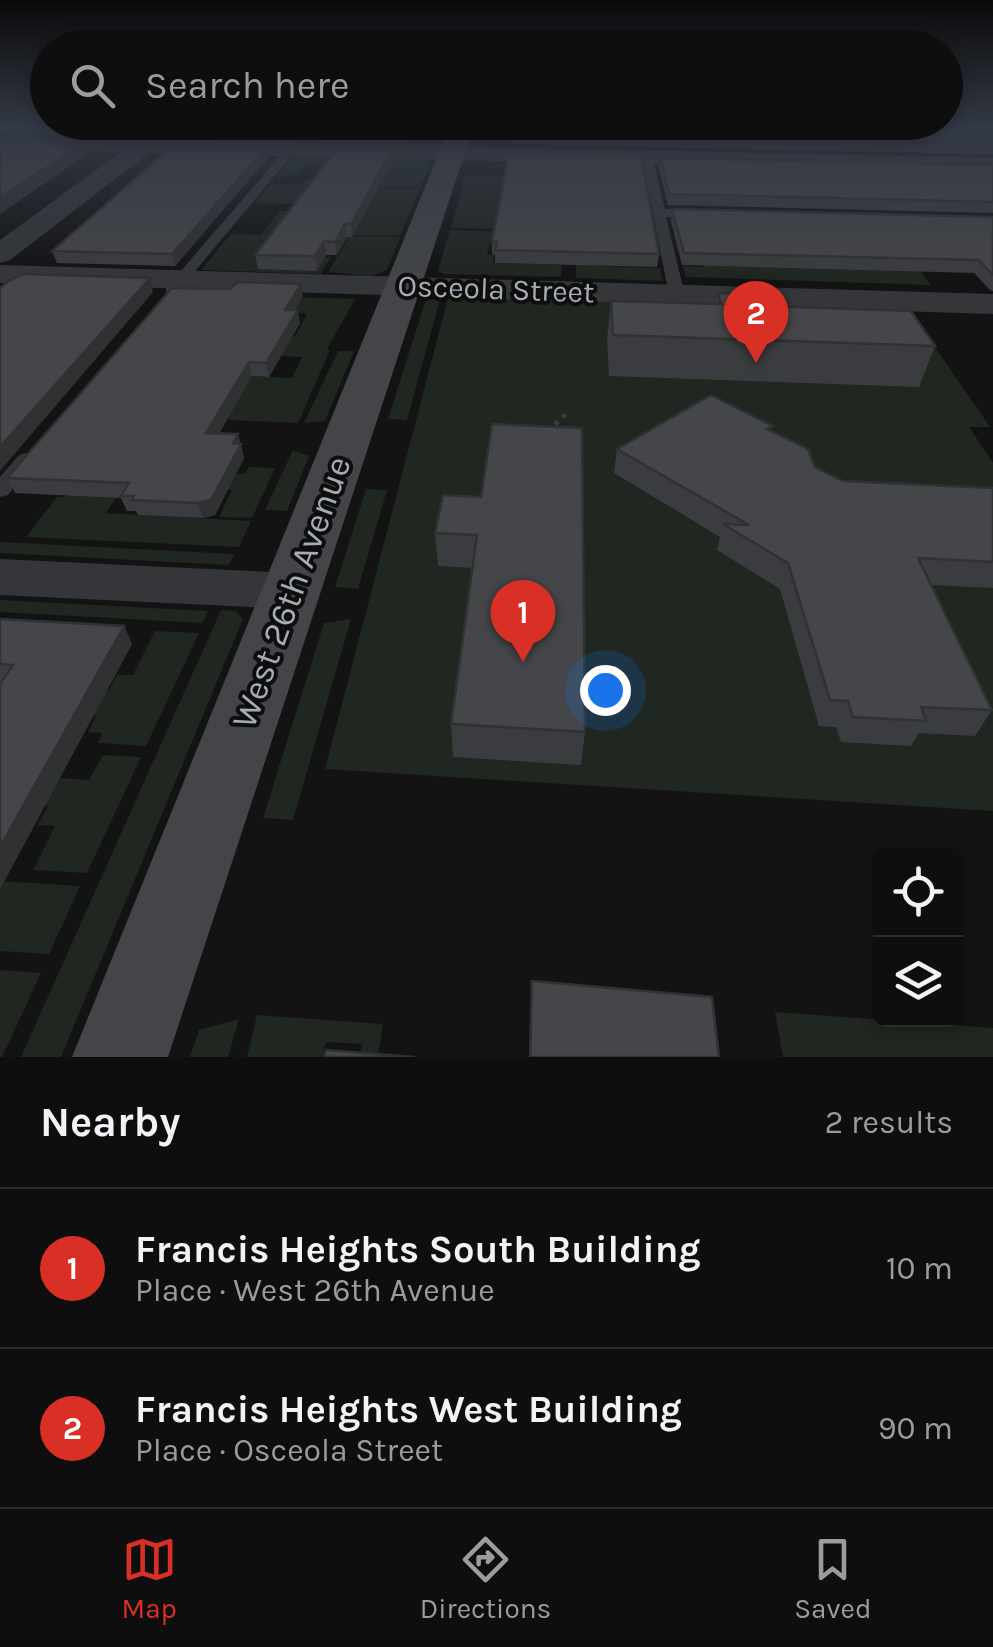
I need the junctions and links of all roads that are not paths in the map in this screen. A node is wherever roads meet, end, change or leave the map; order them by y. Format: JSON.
{"nodes":[{"id":1,"x":102,"y":177,"type":"edge"},
{"id":2,"x":268,"y":177,"type":"edge"},
{"id":3,"x":443,"y":177,"type":"edge"},
{"id":4,"x":651,"y":177,"type":"edge"},
{"id":5,"x":659,"y":213,"type":"junction"},
{"id":6,"x":718,"y":214,"type":"edge"},
{"id":7,"x":0,"y":254,"type":"edge"},
{"id":8,"x":0,"y":274,"type":"edge"},
{"id":9,"x":180,"y":280,"type":"junction"},
{"id":10,"x":404,"y":286,"type":"junction"},
{"id":11,"x":677,"y":295,"type":"junction"},
{"id":12,"x":993,"y":304,"type":"edge"},
{"id":13,"x":158,"y":305,"type":"edge"},
{"id":14,"x":36,"y":448,"type":"edge"},
{"id":15,"x":0,"y":490,"type":"edge"},
{"id":16,"x":0,"y":576,"type":"edge"},
{"id":17,"x":292,"y":591,"type":"junction"},
{"id":18,"x":120,"y":1057,"type":"edge"}],
"edges":[{"from":1,"to":7,"type":"street"},
{"from":2,"to":9,"type":"lane"},
{"from":3,"to":10,"type":"street","name":"West 26th Avenue"},
{"from":4,"to":5,"type":"lane"},
{"from":5,"to":6,"type":"lane"},
{"from":5,"to":11,"type":"lane"},
{"from":8,"to":9,"type":"street","name":"Osceola Street"},
{"from":9,"to":10,"type":"street","name":"Osceola Street"},
{"from":9,"to":13,"type":"lane"},
{"from":10,"to":11,"type":"street","name":"Osceola Street"},
{"from":10,"to":17,"type":"street","name":"West 26th Avenue"},
{"from":11,"to":12,"type":"street","name":"Osceola Street"},
{"from":14,"to":15,"type":"lane"},
{"from":16,"to":17,"type":"street"},
{"from":17,"to":18,"type":"street","name":"West 26th Avenue"}]}
